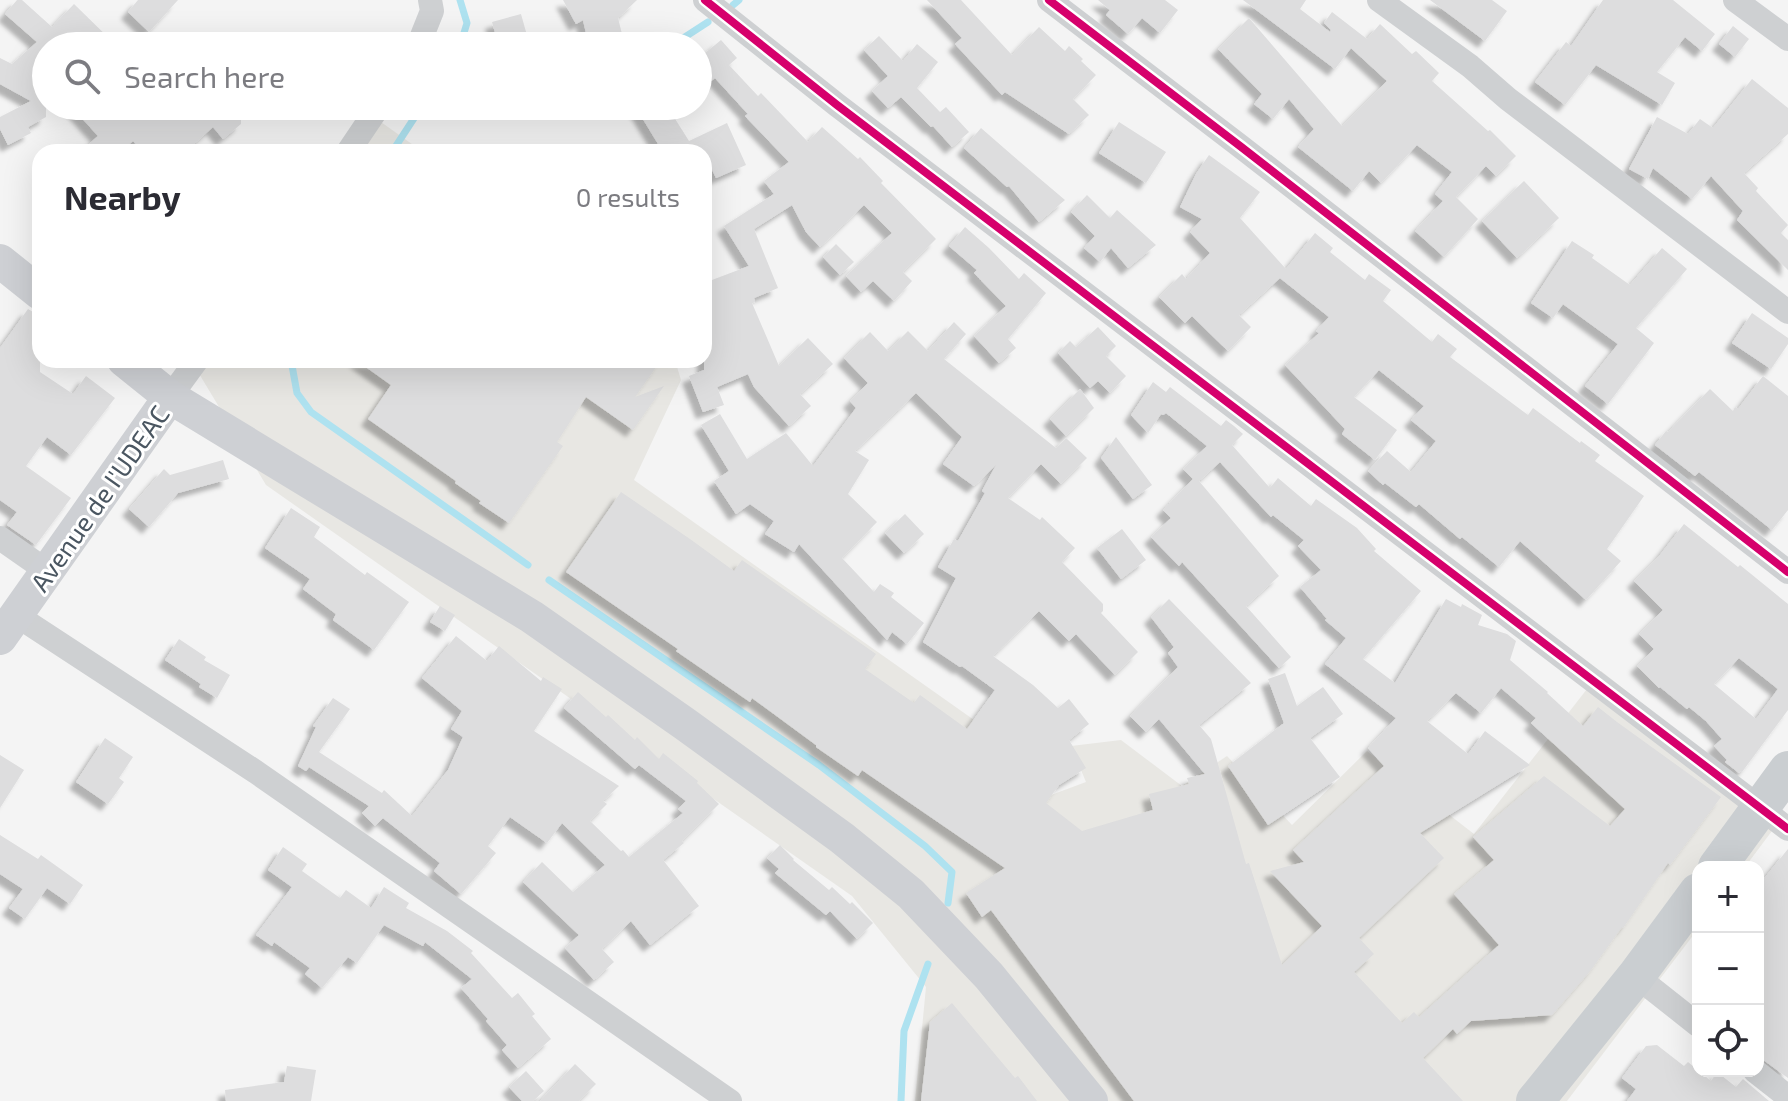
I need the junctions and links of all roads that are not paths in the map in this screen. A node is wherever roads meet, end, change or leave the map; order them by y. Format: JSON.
{"nodes":[{"id":1,"x":430,"y":0,"type":"edge"},
{"id":2,"x":705,"y":0,"type":"edge"},
{"id":3,"x":1049,"y":0,"type":"edge"},
{"id":4,"x":1379,"y":0,"type":"edge"},
{"id":5,"x":1735,"y":0,"type":"edge"},
{"id":6,"x":424,"y":32,"type":"edge"},
{"id":7,"x":1788,"y":39,"type":"edge"},
{"id":8,"x":370,"y":120,"type":"edge"},
{"id":9,"x":353,"y":144,"type":"edge"},
{"id":10,"x":0,"y":261,"type":"edge"},
{"id":11,"x":32,"y":287,"type":"edge"},
{"id":12,"x":1788,"y":312,"type":"edge"},
{"id":13,"x":134,"y":368,"type":"edge"},
{"id":14,"x":191,"y":368,"type":"edge"},
{"id":15,"x":170,"y":397,"type":"junction"},
{"id":16,"x":0,"y":538,"type":"edge"},
{"id":17,"x":47,"y":571,"type":"junction"},
{"id":18,"x":1788,"y":572,"type":"edge"},
{"id":19,"x":8,"y":627,"type":"edge"},
{"id":20,"x":1788,"y":770,"type":"edge"},
{"id":21,"x":1774,"y":818,"type":"edge"},
{"id":22,"x":1724,"y":861,"type":"edge"},
{"id":23,"x":1692,"y":900,"type":"edge"},
{"id":24,"x":1636,"y":976,"type":"junction"},
{"id":25,"x":1692,"y":1020,"type":"edge"},
{"id":26,"x":1763,"y":1077,"type":"edge"},
{"id":27,"x":1788,"y":1097,"type":"edge"},
{"id":28,"x":730,"y":1101,"type":"edge"},
{"id":29,"x":1091,"y":1101,"type":"edge"},
{"id":30,"x":1535,"y":1101,"type":"edge"}],
"edges":[{"from":1,"to":6,"type":"street"},
{"from":2,"to":21,"type":"street"},
{"from":3,"to":18,"type":"street"},
{"from":4,"to":12,"type":"street"},
{"from":5,"to":7,"type":"street"},
{"from":8,"to":9,"type":"street"},
{"from":10,"to":11,"type":"main road"},
{"from":13,"to":15,"type":"main road"},
{"from":14,"to":15,"type":"street"},
{"from":15,"to":17,"type":"main road","name":"Avenue de I'UDEAC"},
{"from":15,"to":29,"type":"main road"},
{"from":16,"to":17,"type":"street"},
{"from":17,"to":19,"type":"main road","name":"Avenue de I'UDEAC"},
{"from":19,"to":28,"type":"street"},
{"from":20,"to":21,"type":"main road"},
{"from":21,"to":22,"type":"main road"},
{"from":23,"to":24,"type":"main road"},
{"from":24,"to":25,"type":"street"},
{"from":24,"to":30,"type":"main road"},
{"from":26,"to":27,"type":"street"}]}
